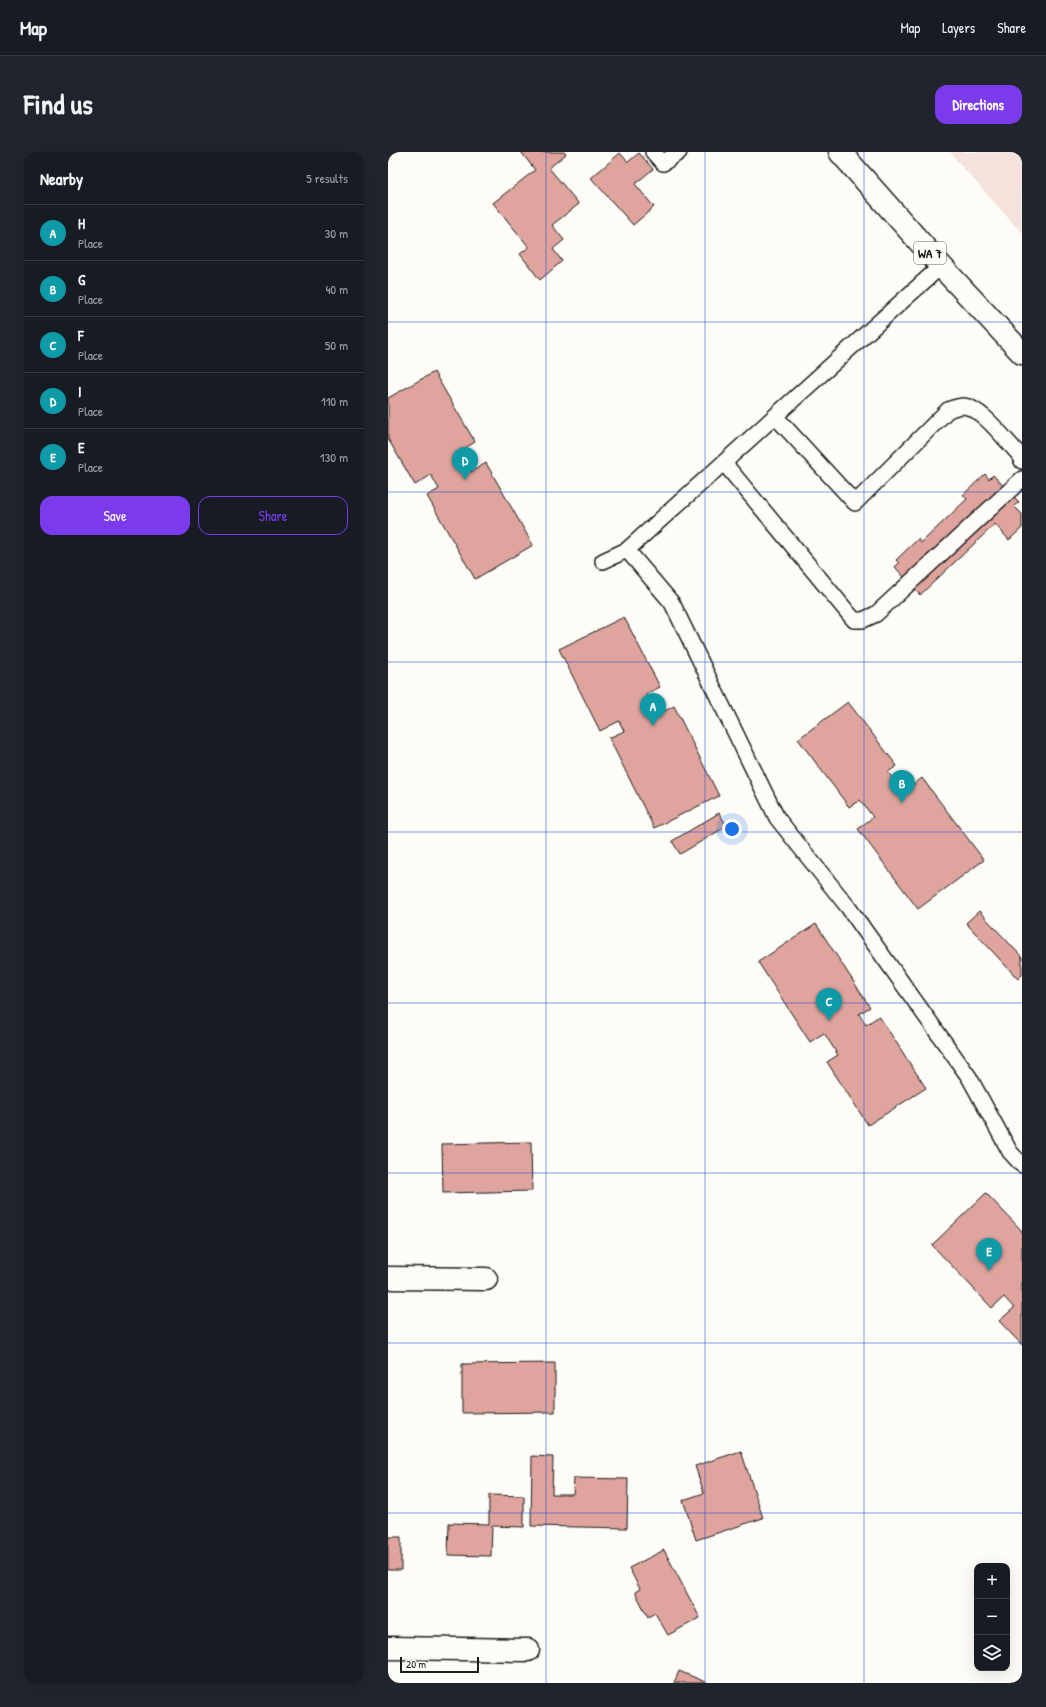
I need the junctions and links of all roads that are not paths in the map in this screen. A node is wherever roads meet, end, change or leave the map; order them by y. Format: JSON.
{"nodes":[{"id":1,"x":653,"y":152,"type":"edge"},
{"id":2,"x":678,"y":152,"type":"edge"},
{"id":3,"x":840,"y":152,"type":"edge"},
{"id":4,"x":941,"y":266,"type":"junction"},
{"id":5,"x":1022,"y":353,"type":"edge"},
{"id":6,"x":775,"y":416,"type":"junction"},
{"id":7,"x":1022,"y":461,"type":"edge"},
{"id":8,"x":724,"y":463,"type":"junction"},
{"id":9,"x":1022,"y":479,"type":"edge"},
{"id":10,"x":627,"y":550,"type":"junction"},
{"id":11,"x":603,"y":562,"type":"dead end"},
{"id":12,"x":1022,"y":1165,"type":"edge"},
{"id":13,"x":388,"y":1278,"type":"edge"},
{"id":14,"x":486,"y":1279,"type":"dead end"},
{"id":15,"x":388,"y":1648,"type":"edge"},
{"id":16,"x":528,"y":1650,"type":"dead end"}],
"edges":[{"from":1,"to":2,"type":"lane"},
{"from":3,"to":4,"type":"main road","number":"WA 7"},
{"from":4,"to":5,"type":"main road","number":"WA 7"},
{"from":4,"to":6,"type":"lane"},
{"from":6,"to":7,"type":"lane"},
{"from":6,"to":8,"type":"lane"},
{"from":8,"to":9,"type":"lane"},
{"from":8,"to":10,"type":"lane"},
{"from":10,"to":11,"type":"lane"},
{"from":10,"to":12,"type":"lane"},
{"from":13,"to":14,"type":"main road"},
{"from":15,"to":16,"type":"main road"}]}
